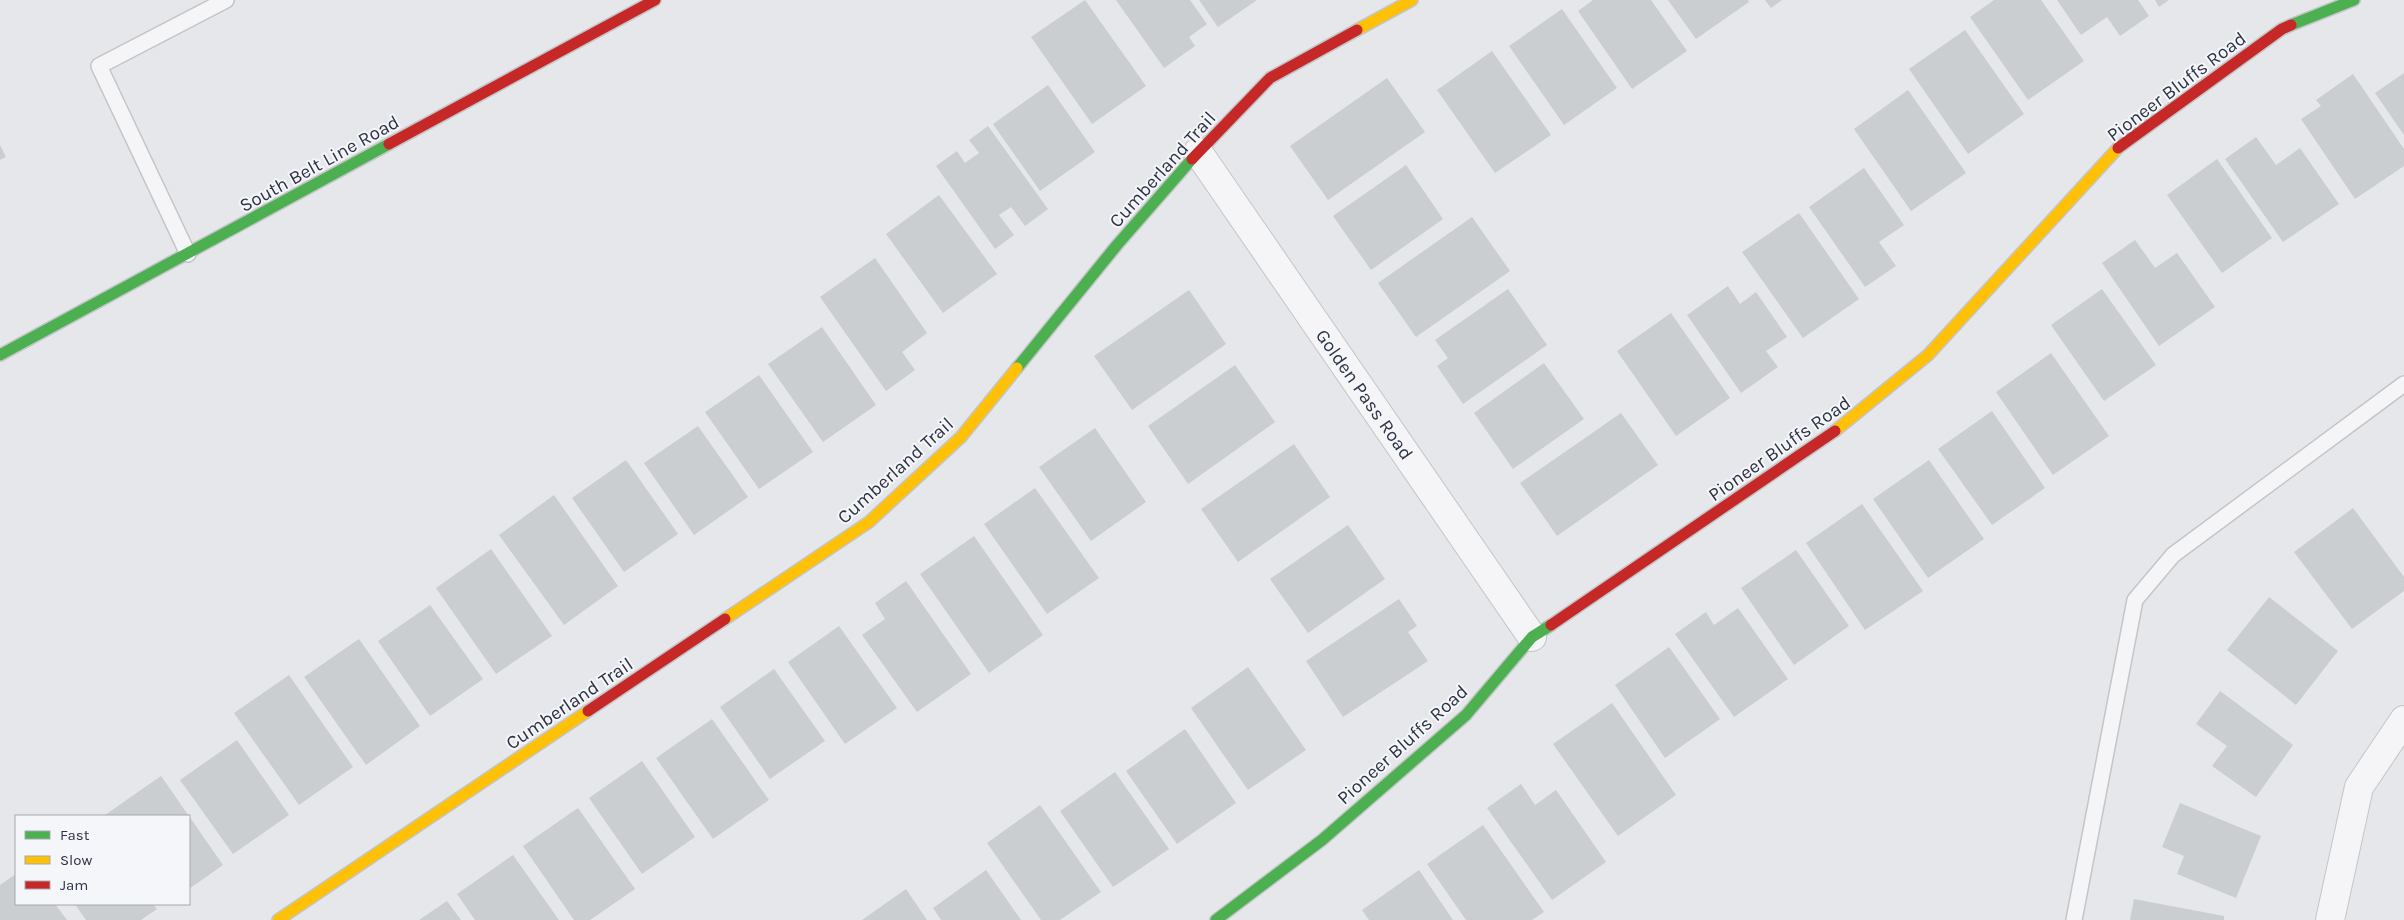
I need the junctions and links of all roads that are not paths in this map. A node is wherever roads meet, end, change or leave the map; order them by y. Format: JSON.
{"nodes":[{"id":1,"x":226,"y":0,"type":"edge"},
{"id":2,"x":655,"y":0,"type":"edge"},
{"id":3,"x":1412,"y":0,"type":"edge"},
{"id":4,"x":2354,"y":0,"type":"edge"},
{"id":5,"x":1198,"y":152,"type":"junction"},
{"id":6,"x":188,"y":254,"type":"junction"},
{"id":7,"x":0,"y":356,"type":"edge"},
{"id":8,"x":2404,"y":384,"type":"edge"},
{"id":9,"x":1532,"y":637,"type":"junction"},
{"id":10,"x":2400,"y":734,"type":"edge"},
{"id":11,"x":278,"y":920,"type":"edge"},
{"id":12,"x":1216,"y":920,"type":"edge"},
{"id":13,"x":2074,"y":920,"type":"edge"},
{"id":14,"x":2330,"y":920,"type":"edge"}],
"edges":[{"from":1,"to":6,"type":"lane"},
{"from":2,"to":6,"type":"street","name":"South Belt Line Road"},
{"from":3,"to":5,"type":"street","name":"Cumberland Trail"},
{"from":4,"to":9,"type":"street","name":"Pioneer Bluffs Road"},
{"from":5,"to":9,"type":"street","name":"Golden Pass Road"},
{"from":5,"to":11,"type":"street","name":"Cumberland Trail"},
{"from":6,"to":7,"type":"street","name":"South Belt Line Road"},
{"from":8,"to":13,"type":"lane"},
{"from":9,"to":12,"type":"street","name":"Pioneer Bluffs Road"},
{"from":10,"to":14,"type":"street"}]}
